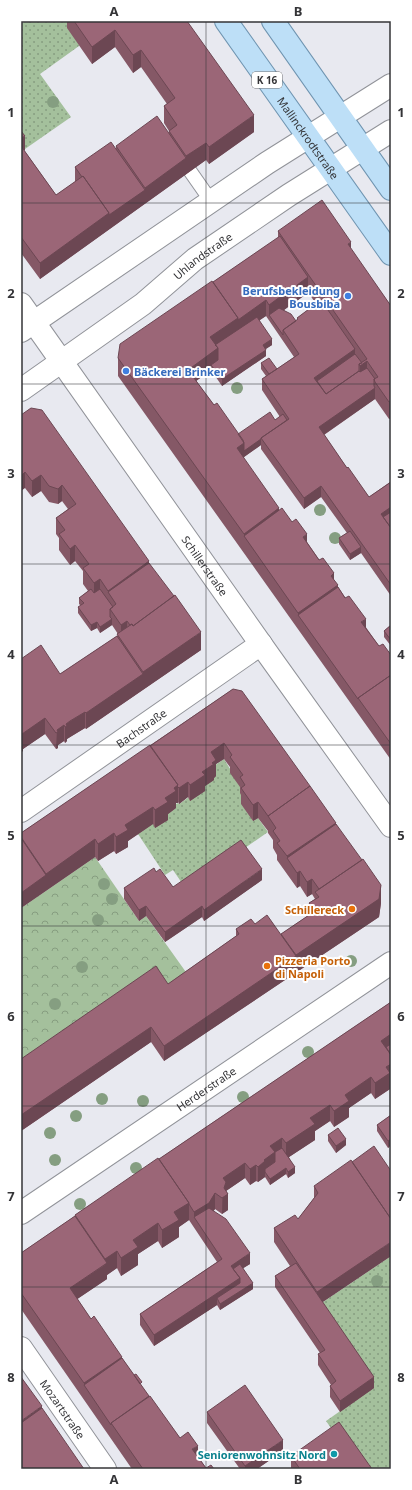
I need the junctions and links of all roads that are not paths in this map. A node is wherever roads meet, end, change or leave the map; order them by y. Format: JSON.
{"nodes":[{"id":1,"x":226,"y":21,"type":"edge"},
{"id":2,"x":273,"y":21,"type":"edge"},
{"id":3,"x":391,"y":85,"type":"edge"},
{"id":4,"x":341,"y":118,"type":"junction"},
{"id":5,"x":391,"y":131,"type":"edge"},
{"id":6,"x":308,"y":138,"type":"junction"},
{"id":7,"x":362,"y":149,"type":"junction"},
{"id":8,"x":330,"y":169,"type":"junction"},
{"id":9,"x":190,"y":171,"type":"edge"},
{"id":10,"x":391,"y":189,"type":"edge"},
{"id":11,"x":211,"y":201,"type":"junction"},
{"id":12,"x":391,"y":254,"type":"edge"},
{"id":13,"x":21,"y":304,"type":"edge"},
{"id":14,"x":28,"y":327,"type":"edge"},
{"id":15,"x":62,"y":362,"type":"junction"},
{"id":16,"x":21,"y":390,"type":"edge"},
{"id":17,"x":261,"y":644,"type":"junction"},
{"id":18,"x":21,"y":811,"type":"edge"},
{"id":19,"x":391,"y":826,"type":"edge"},
{"id":20,"x":391,"y":963,"type":"edge"},
{"id":21,"x":21,"y":1213,"type":"edge"},
{"id":22,"x":21,"y":1348,"type":"edge"},
{"id":23,"x":105,"y":1469,"type":"edge"}],
"edges":[{"from":1,"to":6,"type":"main road","name":"Mallinckrodtstraße","number":"K 16"},
{"from":2,"to":4,"type":"main road"},
{"from":3,"to":4,"type":"street"},
{"from":4,"to":6,"type":"street"},
{"from":4,"to":7,"type":"main road"},
{"from":5,"to":7,"type":"street","name":"Uhlandstraße"},
{"from":6,"to":8,"type":"main road","name":"Mallinckrodtstraße","number":"K 16"},
{"from":6,"to":11,"type":"street"},
{"from":7,"to":8,"type":"street","name":"Uhlandstraße"},
{"from":7,"to":10,"type":"main road"},
{"from":8,"to":12,"type":"main road","name":"Mallinckrodtstraße","number":"K 16"},
{"from":8,"to":15,"type":"street","name":"Uhlandstraße"},
{"from":9,"to":11,"type":"lane"},
{"from":11,"to":14,"type":"street"},
{"from":13,"to":14,"type":"street","name":"Schillerstraße"},
{"from":14,"to":15,"type":"street","name":"Schillerstraße"},
{"from":15,"to":16,"type":"street","name":"Uhlandstraße"},
{"from":15,"to":17,"type":"street","name":"Schillerstraße"},
{"from":17,"to":18,"type":"street","name":"Bachstraße"},
{"from":17,"to":19,"type":"street","name":"Schillerstraße"},
{"from":20,"to":21,"type":"street","name":"Herderstraße"},
{"from":22,"to":23,"type":"street","name":"Mozartstraße"}]}
